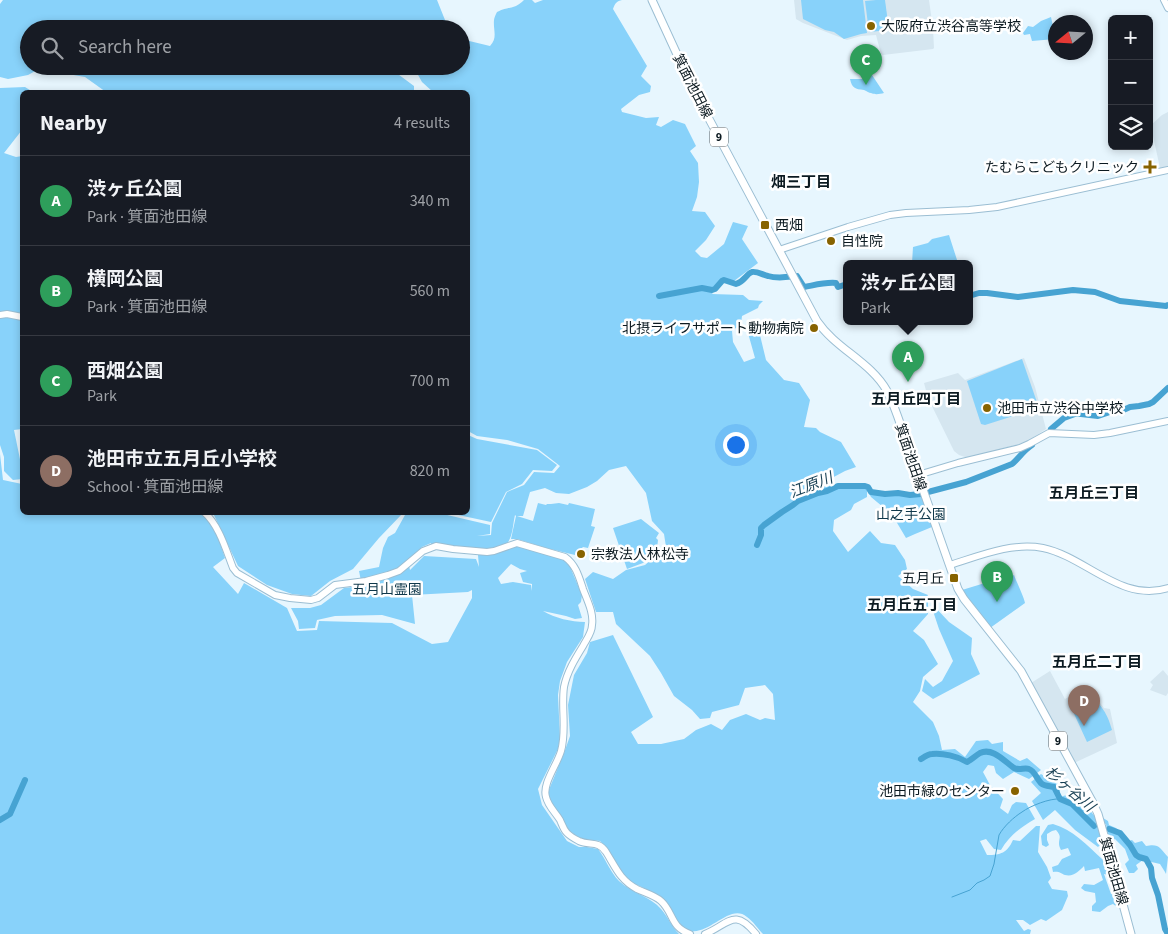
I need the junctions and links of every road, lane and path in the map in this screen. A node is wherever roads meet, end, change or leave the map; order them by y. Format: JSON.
{"nodes":[{"id":1,"x":652,"y":0,"type":"edge"},
{"id":2,"x":1164,"y":0,"type":"edge"},
{"id":3,"x":1168,"y":8,"type":"edge"},
{"id":4,"x":1168,"y":170,"type":"edge"},
{"id":5,"x":778,"y":250,"type":"junction"},
{"id":6,"x":0,"y":315,"type":"edge"},
{"id":7,"x":20,"y":317,"type":"edge"},
{"id":8,"x":1168,"y":420,"type":"edge"},
{"id":9,"x":918,"y":475,"type":"junction"},
{"id":10,"x":207,"y":515,"type":"edge"},
{"id":11,"x":950,"y":566,"type":"junction"},
{"id":12,"x":1168,"y":588,"type":"edge"},
{"id":13,"x":690,"y":934,"type":"edge"},
{"id":14,"x":705,"y":934,"type":"edge"},
{"id":15,"x":756,"y":934,"type":"edge"},
{"id":16,"x":1131,"y":934,"type":"edge"}],
"edges":[{"from":1,"to":5,"type":"main road","name":"箕面池田線","number":"9"},
{"from":2,"to":3,"type":"street"},
{"from":4,"to":5,"type":"street"},
{"from":5,"to":9,"type":"main road","name":"箕面池田線","number":"9"},
{"from":6,"to":7,"type":"street"},
{"from":8,"to":9,"type":"street"},
{"from":9,"to":11,"type":"main road","name":"箕面池田線","number":"9"},
{"from":10,"to":13,"type":"street"},
{"from":11,"to":12,"type":"street"},
{"from":11,"to":16,"type":"main road","name":"箕面池田線","number":"9"},
{"from":14,"to":15,"type":"street"}]}
